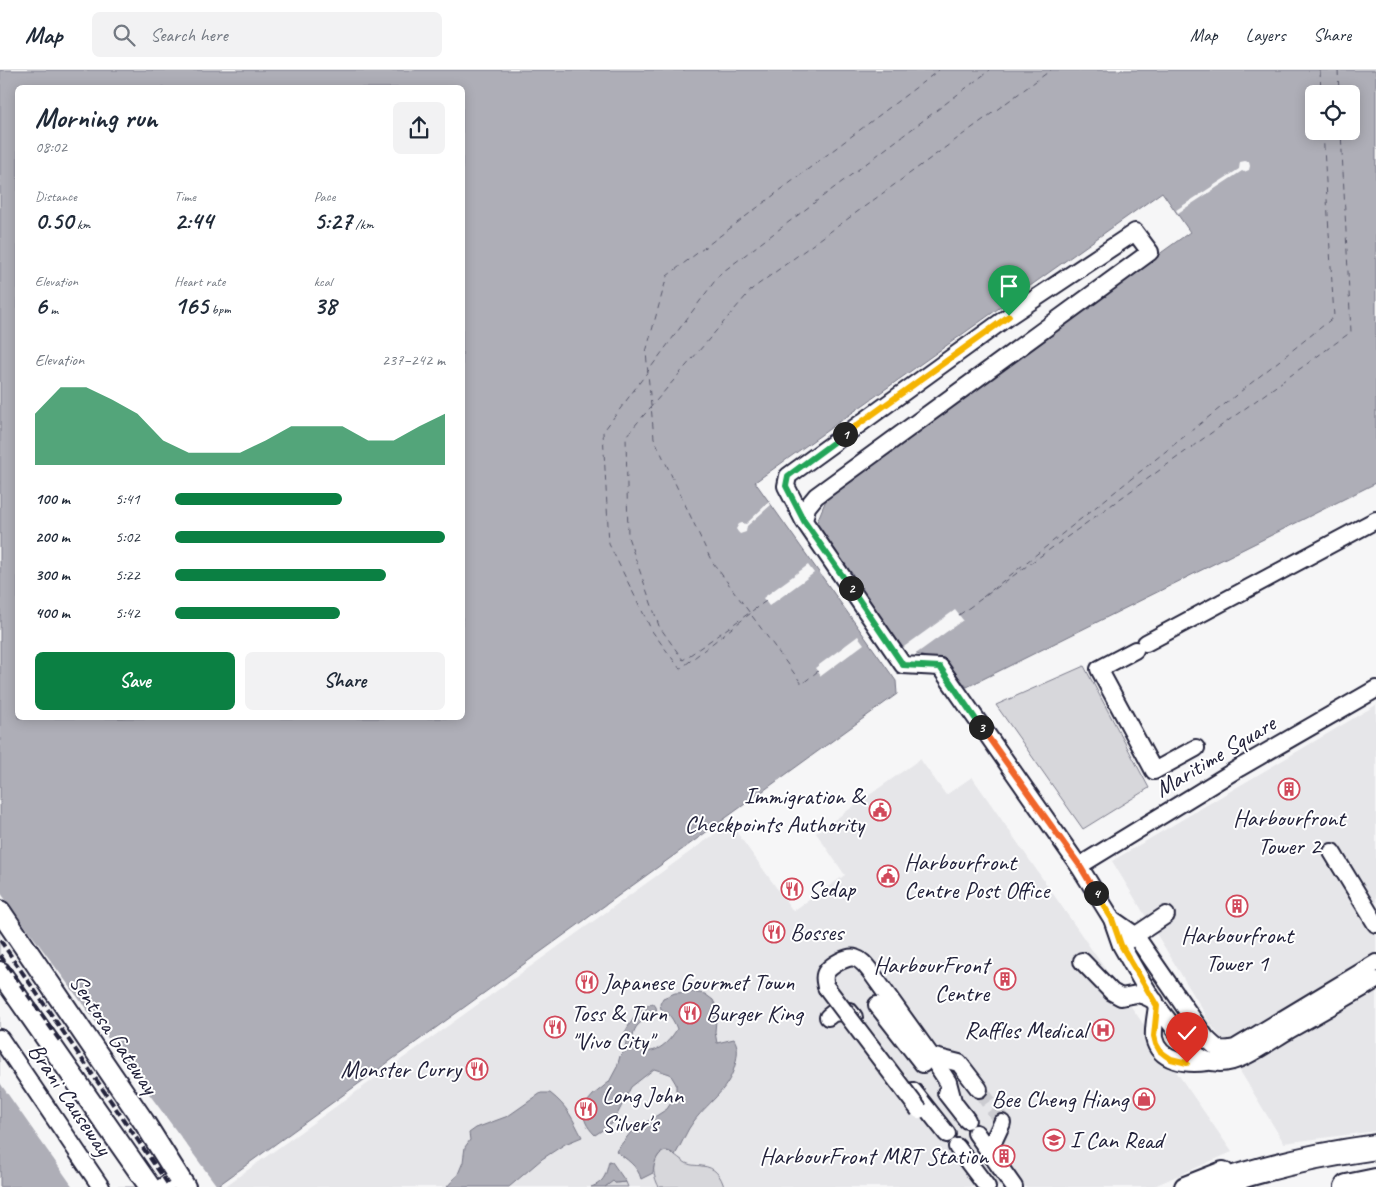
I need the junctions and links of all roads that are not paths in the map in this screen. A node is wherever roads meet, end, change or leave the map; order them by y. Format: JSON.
{"nodes":[{"id":1,"x":1376,"y":520,"type":"edge"},
{"id":2,"x":804,"y":521,"type":"junction"},
{"id":3,"x":1376,"y":689,"type":"edge"},
{"id":4,"x":1196,"y":748,"type":"dead end"},
{"id":5,"x":1332,"y":852,"type":"dead end"},
{"id":6,"x":1080,"y":866,"type":"junction"},
{"id":7,"x":0,"y":911,"type":"edge"},
{"id":8,"x":1166,"y":915,"type":"dead end"},
{"id":9,"x":1112,"y":919,"type":"junction"},
{"id":10,"x":1376,"y":924,"type":"edge"},
{"id":11,"x":1136,"y":935,"type":"junction"},
{"id":12,"x":1121,"y":945,"type":"junction"},
{"id":13,"x":1082,"y":962,"type":"dead end"},
{"id":14,"x":1376,"y":963,"type":"edge"},
{"id":15,"x":0,"y":972,"type":"edge"},
{"id":16,"x":1376,"y":980,"type":"edge"},
{"id":17,"x":1156,"y":1003,"type":"junction"},
{"id":18,"x":877,"y":1005,"type":"dead end"},
{"id":19,"x":828,"y":1017,"type":"dead end"},
{"id":20,"x":0,"y":1038,"type":"edge"},
{"id":21,"x":930,"y":1056,"type":"junction"},
{"id":22,"x":1207,"y":1062,"type":"junction"},
{"id":23,"x":979,"y":1089,"type":"tunnel mouth"},
{"id":24,"x":953,"y":1101,"type":"junction"},
{"id":25,"x":1002,"y":1123,"type":"dead end"},
{"id":26,"x":948,"y":1136,"type":"junction"},
{"id":27,"x":1376,"y":1136,"type":"edge"},
{"id":28,"x":1376,"y":1147,"type":"edge"},
{"id":29,"x":991,"y":1153,"type":"junction"},
{"id":30,"x":975,"y":1170,"type":"junction"},
{"id":31,"x":1376,"y":1182,"type":"edge"},
{"id":32,"x":175,"y":1183,"type":"edge"},
{"id":33,"x":100,"y":1187,"type":"edge"},
{"id":34,"x":150,"y":1187,"type":"edge"},
{"id":35,"x":986,"y":1187,"type":"edge"},
{"id":36,"x":1014,"y":1187,"type":"edge"},
{"id":37,"x":1186,"y":1187,"type":"edge"},
{"id":38,"x":1208,"y":1187,"type":"edge"},
{"id":39,"x":1347,"y":1187,"type":"edge"}],
"edges":[{"from":1,"to":4,"type":"street"},
{"from":2,"to":2,"type":"street"},
{"from":2,"to":6,"type":"street"},
{"from":3,"to":6,"type":"street","name":"Maritime Square"},
{"from":5,"to":10,"type":"street"},
{"from":6,"to":9,"type":"street"},
{"from":7,"to":32,"type":"main road","name":"Sentosa Gateway"},
{"from":8,"to":11,"type":"street"},
{"from":9,"to":11,"type":"street"},
{"from":9,"to":12,"type":"street"},
{"from":11,"to":12,"type":"street"},
{"from":11,"to":14,"type":"street"},
{"from":12,"to":17,"type":"street"},
{"from":13,"to":17,"type":"street"},
{"from":15,"to":34,"type":"main road"},
{"from":16,"to":22,"type":"street"},
{"from":17,"to":22,"type":"street"},
{"from":17,"to":22,"type":"street"},
{"from":18,"to":24,"type":"street"},
{"from":19,"to":26,"type":"street"},
{"from":20,"to":33,"type":"street","name":"Brani Causeway"},
{"from":21,"to":23,"type":"street"},
{"from":21,"to":24,"type":"street"},
{"from":21,"to":26,"type":"street","bridge":true},
{"from":24,"to":29,"type":"street"},
{"from":25,"to":29,"type":"street"},
{"from":26,"to":30,"type":"street"},
{"from":27,"to":37,"type":"main road"},
{"from":28,"to":38,"type":"highway"},
{"from":29,"to":30,"type":"street"},
{"from":29,"to":36,"type":"street"},
{"from":30,"to":35,"type":"street"},
{"from":31,"to":39,"type":"highway"}]}
